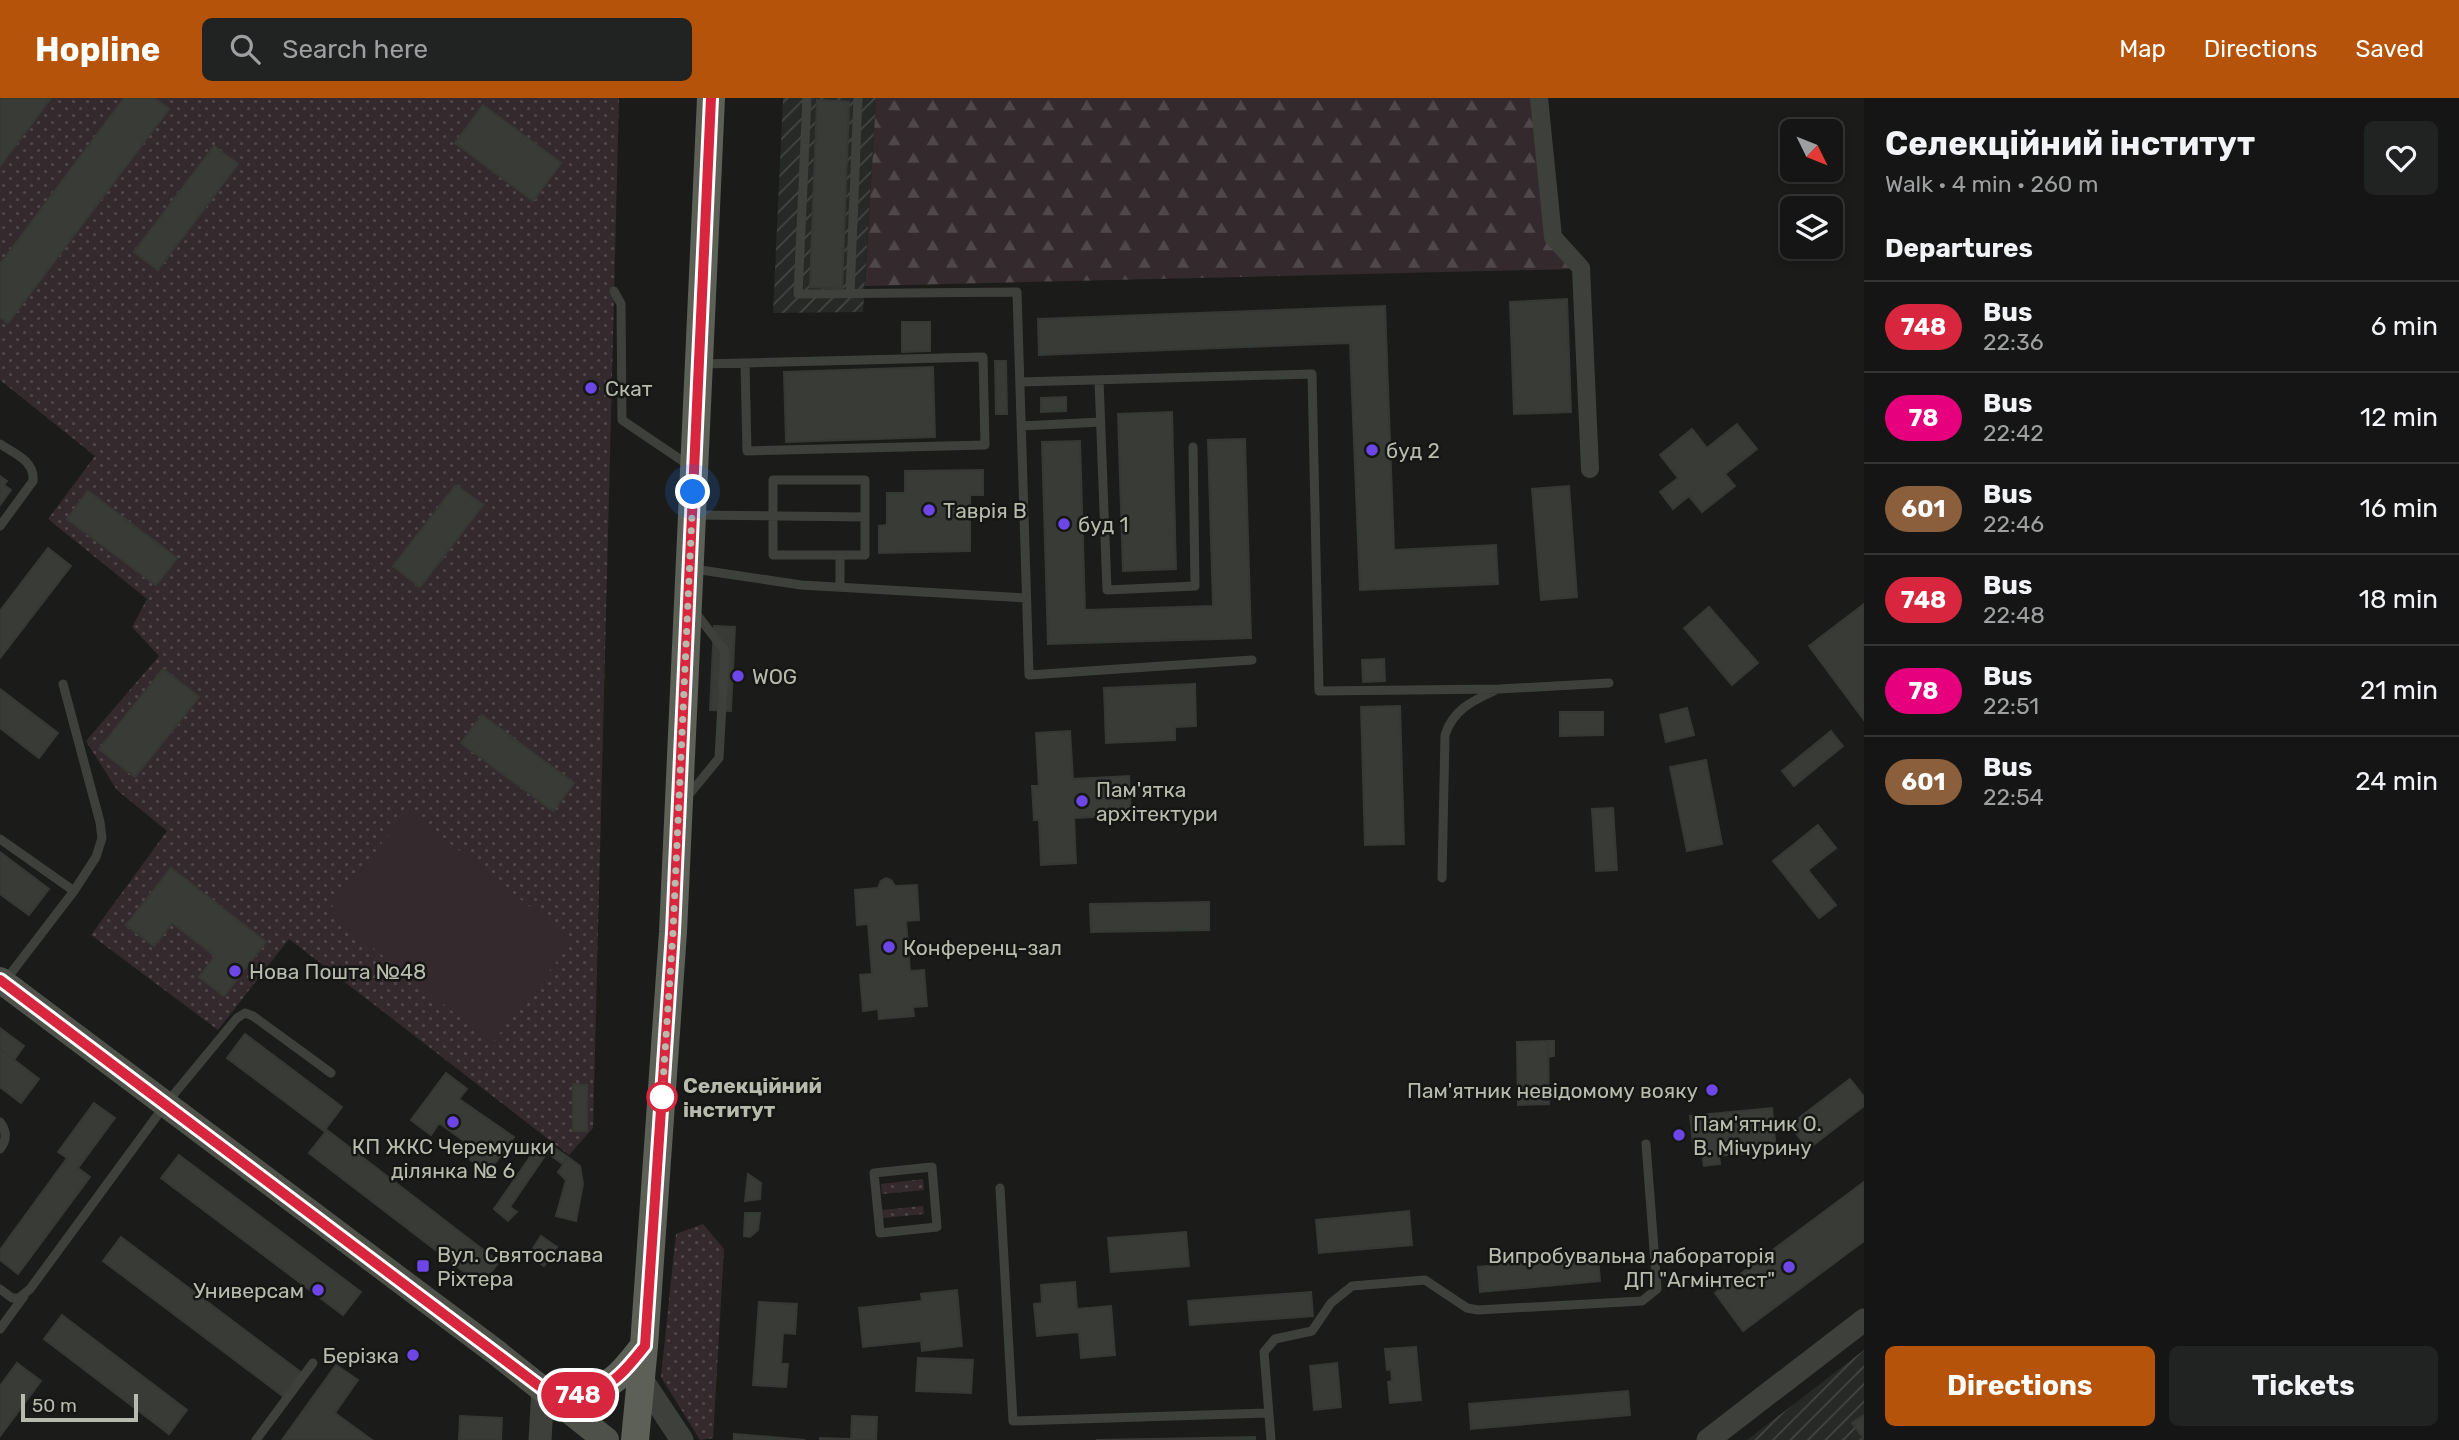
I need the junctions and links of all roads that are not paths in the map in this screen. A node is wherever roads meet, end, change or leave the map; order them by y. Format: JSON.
{"nodes":[{"id":1,"x":711,"y":98,"type":"edge"},
{"id":2,"x":807,"y":98,"type":"edge"},
{"id":3,"x":858,"y":98,"type":"edge"},
{"id":4,"x":1539,"y":98,"type":"edge"},
{"id":5,"x":614,"y":291,"type":"dead end"},
{"id":6,"x":850,"y":294,"type":"junction"},
{"id":7,"x":745,"y":363,"type":"junction"},
{"id":8,"x":699,"y":364,"type":"junction"},
{"id":9,"x":1099,"y":380,"type":"junction"},
{"id":10,"x":1020,"y":382,"type":"junction"},
{"id":11,"x":1101,"y":422,"type":"junction"},
{"id":12,"x":1021,"y":426,"type":"junction"},
{"id":13,"x":0,"y":444,"type":"edge"},
{"id":14,"x":1194,"y":447,"type":"dead end"},
{"id":15,"x":694,"y":469,"type":"junction"},
{"id":16,"x":1590,"y":469,"type":"dead end"},
{"id":17,"x":692,"y":515,"type":"junction"},
{"id":18,"x":773,"y":516,"type":"junction"},
{"id":19,"x":865,"y":517,"type":"junction"},
{"id":20,"x":0,"y":526,"type":"edge"},
{"id":21,"x":840,"y":555,"type":"junction"},
{"id":22,"x":690,"y":568,"type":"junction"},
{"id":23,"x":840,"y":587,"type":"junction"},
{"id":24,"x":1026,"y":598,"type":"junction"},
{"id":25,"x":688,"y":602,"type":"junction"},
{"id":26,"x":1252,"y":660,"type":"dead end"},
{"id":27,"x":1609,"y":683,"type":"dead end"},
{"id":28,"x":63,"y":684,"type":"dead end"},
{"id":29,"x":1499,"y":688,"type":"junction"},
{"id":30,"x":679,"y":806,"type":"junction"},
{"id":31,"x":0,"y":839,"type":"edge"},
{"id":32,"x":1442,"y":878,"type":"dead end"},
{"id":33,"x":74,"y":891,"type":"junction"},
{"id":34,"x":2,"y":981,"type":"edge"},
{"id":35,"x":331,"y":1073,"type":"dead end"},
{"id":36,"x":165,"y":1105,"type":"junction"},
{"id":37,"x":0,"y":1122,"type":"edge"},
{"id":38,"x":1646,"y":1144,"type":"dead end"},
{"id":39,"x":0,"y":1149,"type":"edge"},
{"id":40,"x":932,"y":1167,"type":"joint"},
{"id":41,"x":1000,"y":1188,"type":"dead end"},
{"id":42,"x":0,"y":1289,"type":"edge"},
{"id":43,"x":25,"y":1295,"type":"junction"},
{"id":44,"x":1864,"y":1320,"type":"edge"},
{"id":45,"x":0,"y":1329,"type":"edge"},
{"id":46,"x":645,"y":1346,"type":"junction"},
{"id":47,"x":313,"y":1363,"type":"dead end"},
{"id":48,"x":641,"y":1378,"type":"junction"},
{"id":49,"x":549,"y":1394,"type":"junction"},
{"id":50,"x":1267,"y":1413,"type":"junction"},
{"id":51,"x":256,"y":1440,"type":"edge"},
{"id":52,"x":540,"y":1440,"type":"edge"},
{"id":53,"x":606,"y":1440,"type":"edge"},
{"id":54,"x":635,"y":1440,"type":"edge"},
{"id":55,"x":682,"y":1440,"type":"edge"},
{"id":56,"x":1271,"y":1440,"type":"edge"},
{"id":57,"x":1708,"y":1440,"type":"edge"}],
"edges":[{"from":1,"to":8,"type":"main road"},
{"from":2,"to":6,"type":"lane"},
{"from":3,"to":6,"type":"lane"},
{"from":4,"to":16,"type":"street"},
{"from":5,"to":15,"type":"lane"},
{"from":6,"to":10,"type":"lane"},
{"from":7,"to":7,"type":"lane"},
{"from":7,"to":8,"type":"lane"},
{"from":8,"to":15,"type":"main road"},
{"from":9,"to":10,"type":"lane"},
{"from":9,"to":11,"type":"lane"},
{"from":9,"to":29,"type":"lane"},
{"from":10,"to":12,"type":"lane"},
{"from":11,"to":12,"type":"lane"},
{"from":11,"to":14,"type":"lane"},
{"from":12,"to":24,"type":"lane"},
{"from":13,"to":20,"type":"lane"},
{"from":15,"to":17,"type":"main road"},
{"from":17,"to":18,"type":"lane"},
{"from":17,"to":22,"type":"main road"},
{"from":18,"to":19,"type":"lane"},
{"from":18,"to":19,"type":"lane"},
{"from":18,"to":21,"type":"lane"},
{"from":19,"to":21,"type":"lane"},
{"from":21,"to":23,"type":"lane"},
{"from":22,"to":23,"type":"lane"},
{"from":22,"to":25,"type":"main road"},
{"from":23,"to":24,"type":"lane"},
{"from":24,"to":26,"type":"lane"},
{"from":25,"to":30,"type":"main road"},
{"from":25,"to":30,"type":"lane"},
{"from":27,"to":29,"type":"lane"},
{"from":28,"to":33,"type":"lane"},
{"from":29,"to":32,"type":"lane"},
{"from":30,"to":46,"type":"main road"},
{"from":31,"to":33,"type":"lane"},
{"from":33,"to":34,"type":"lane"},
{"from":34,"to":36,"type":"main road"},
{"from":35,"to":36,"type":"lane"},
{"from":36,"to":43,"type":"lane"},
{"from":36,"to":49,"type":"main road"},
{"from":37,"to":39,"type":"lane"},
{"from":38,"to":50,"type":"lane"},
{"from":40,"to":40,"type":"lane"},
{"from":41,"to":50,"type":"lane"},
{"from":42,"to":43,"type":"lane"},
{"from":43,"to":45,"type":"lane"},
{"from":44,"to":57,"type":"street"},
{"from":46,"to":48,"type":"main road"},
{"from":46,"to":49,"type":"main road"},
{"from":47,"to":51,"type":"lane"},
{"from":48,"to":54,"type":"main road"},
{"from":48,"to":55,"type":"street"},
{"from":49,"to":52,"type":"street"},
{"from":49,"to":53,"type":"main road"},
{"from":50,"to":56,"type":"lane"}]}
